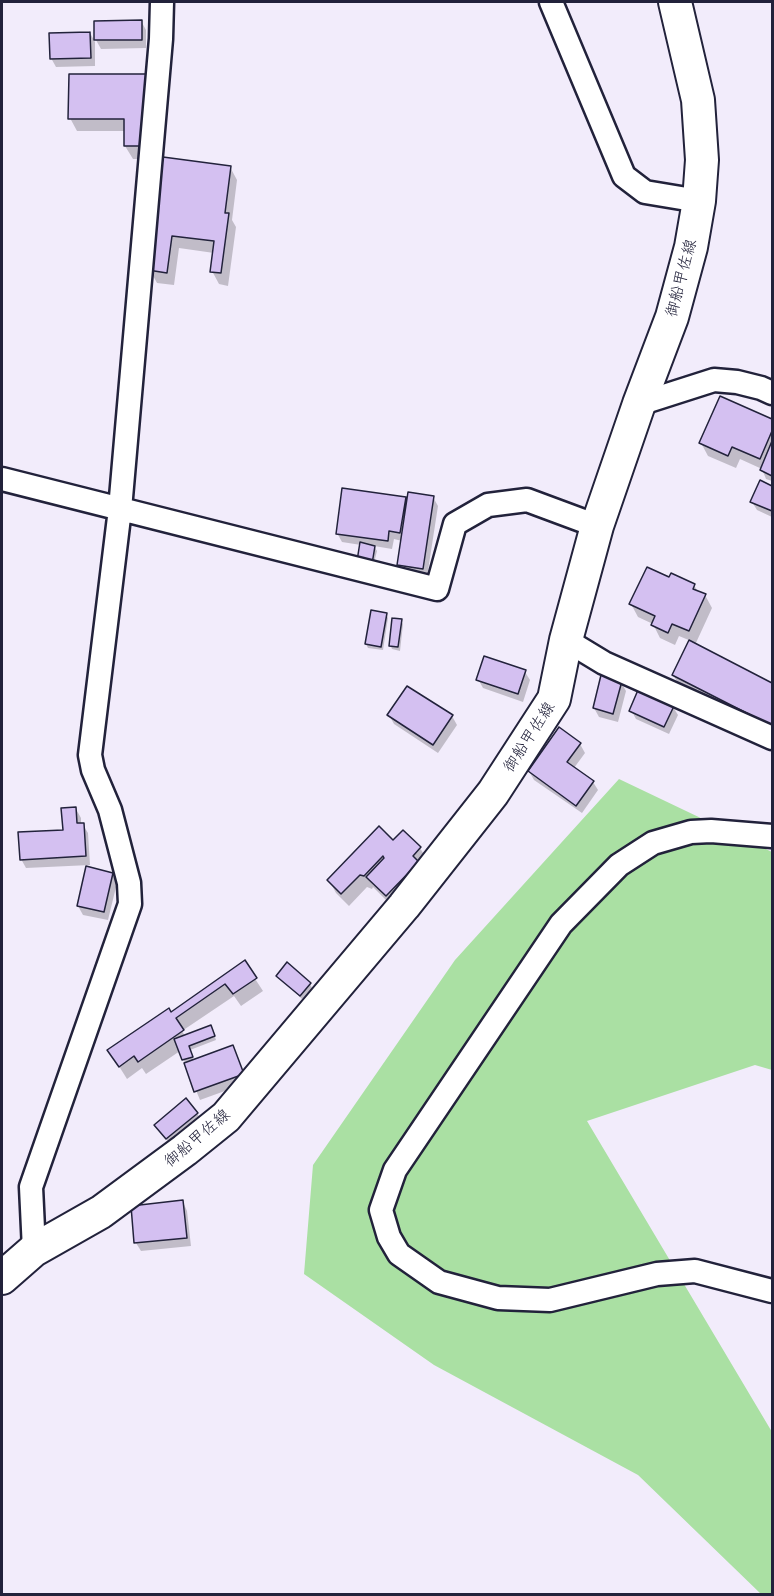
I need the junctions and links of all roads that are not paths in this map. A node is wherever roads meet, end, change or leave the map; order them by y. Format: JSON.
{"nodes":[{"id":1,"x":162,"y":2,"type":"edge"},
{"id":2,"x":551,"y":2,"type":"edge"},
{"id":3,"x":675,"y":2,"type":"edge"},
{"id":4,"x":699,"y":201,"type":"junction"},
{"id":5,"x":772,"y":393,"type":"edge"},
{"id":6,"x":639,"y":404,"type":"junction"},
{"id":7,"x":2,"y":479,"type":"edge"},
{"id":8,"x":120,"y":509,"type":"junction"},
{"id":9,"x":597,"y":526,"type":"junction"},
{"id":10,"x":566,"y":640,"type":"junction"},
{"id":11,"x":772,"y":738,"type":"edge"},
{"id":12,"x":772,"y":836,"type":"edge"},
{"id":13,"x":34,"y":1250,"type":"junction"},
{"id":14,"x":2,"y":1278,"type":"edge"},
{"id":15,"x":772,"y":1291,"type":"edge"}],
"edges":[{"from":1,"to":8,"type":"street"},
{"from":2,"to":4,"type":"street"},
{"from":3,"to":4,"type":"main road","name":"御船甲佐線"},
{"from":4,"to":6,"type":"main road","name":"御船甲佐線"},
{"from":5,"to":6,"type":"street"},
{"from":6,"to":9,"type":"main road","name":"御船甲佐線"},
{"from":7,"to":8,"type":"street"},
{"from":8,"to":9,"type":"street"},
{"from":8,"to":13,"type":"street"},
{"from":9,"to":10,"type":"main road","name":"御船甲佐線"},
{"from":10,"to":11,"type":"street"},
{"from":10,"to":13,"type":"main road","name":"御船甲佐線"},
{"from":12,"to":15,"type":"street"},
{"from":13,"to":14,"type":"main road","name":"御船甲佐線"}]}
